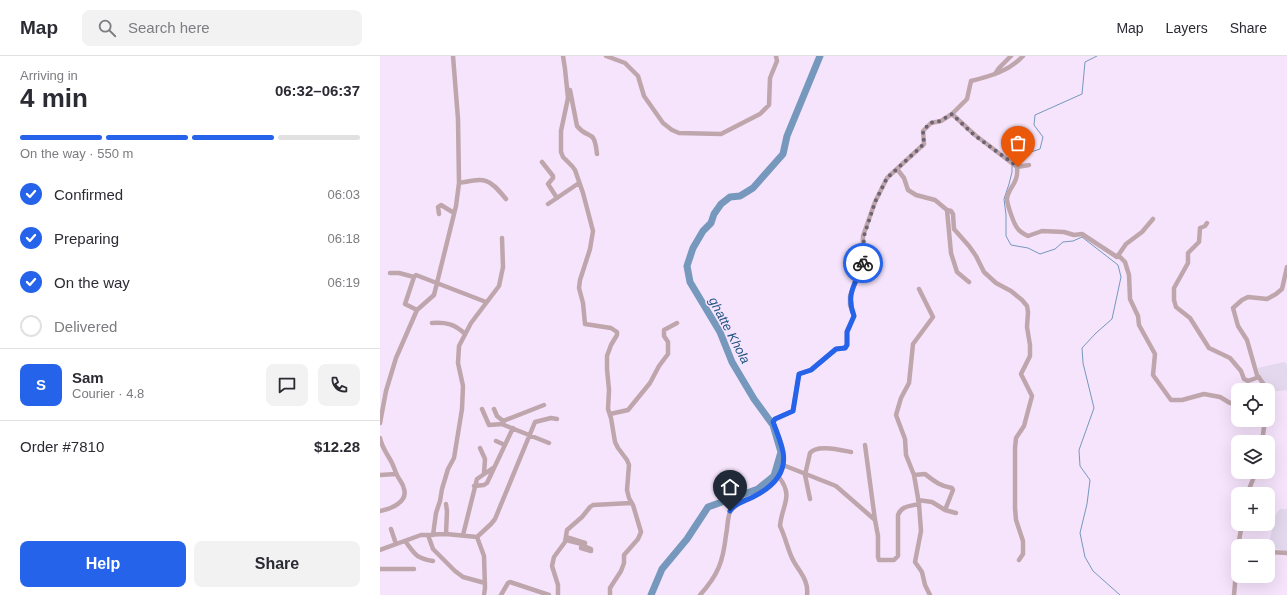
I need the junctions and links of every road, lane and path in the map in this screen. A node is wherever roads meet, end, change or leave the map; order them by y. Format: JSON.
{"nodes":[{"id":1,"x":453,"y":56,"type":"edge"},
{"id":2,"x":562,"y":56,"type":"edge"},
{"id":3,"x":606,"y":56,"type":"edge"},
{"id":4,"x":776,"y":56,"type":"edge"},
{"id":5,"x":1011,"y":56,"type":"edge"},
{"id":6,"x":1023,"y":56,"type":"edge"},
{"id":7,"x":995,"y":75,"type":"junction"},
{"id":8,"x":566,"y":77,"type":"junction"},
{"id":9,"x":952,"y":114,"type":"junction"},
{"id":10,"x":597,"y":154,"type":"dead end"},
{"id":11,"x":542,"y":162,"type":"dead end"},
{"id":12,"x":1030,"y":165,"type":"dead end"},
{"id":13,"x":1018,"y":167,"type":"junction"},
{"id":14,"x":897,"y":169,"type":"junction"},
{"id":15,"x":459,"y":183,"type":"junction"},
{"id":16,"x":579,"y":183,"type":"junction"},
{"id":17,"x":557,"y":198,"type":"junction"},
{"id":18,"x":506,"y":199,"type":"dead end"},
{"id":19,"x":548,"y":204,"type":"dead end"},
{"id":20,"x":947,"y":210,"type":"junction"},
{"id":21,"x":454,"y":213,"type":"junction"},
{"id":22,"x":438,"y":214,"type":"dead end"},
{"id":23,"x":1153,"y":219,"type":"dead end"},
{"id":24,"x":1207,"y":223,"type":"dead end"},
{"id":25,"x":502,"y":238,"type":"dead end"},
{"id":26,"x":1118,"y":255,"type":"junction"},
{"id":27,"x":1287,"y":267,"type":"edge"},
{"id":28,"x":390,"y":272,"type":"dead end"},
{"id":29,"x":414,"y":277,"type":"junction"},
{"id":30,"x":969,"y":282,"type":"dead end"},
{"id":31,"x":438,"y":283,"type":"junction"},
{"id":32,"x":919,"y":289,"type":"dead end"},
{"id":33,"x":486,"y":302,"type":"junction"},
{"id":34,"x":417,"y":310,"type":"junction"},
{"id":35,"x":432,"y":322,"type":"dead end"},
{"id":36,"x":677,"y":323,"type":"dead end"},
{"id":37,"x":465,"y":334,"type":"junction"},
{"id":38,"x":1259,"y":377,"type":"junction"},
{"id":39,"x":1263,"y":383,"type":"edge"},
{"id":40,"x":544,"y":404,"type":"dead end"},
{"id":41,"x":1231,"y":404,"type":"edge"},
{"id":42,"x":482,"y":409,"type":"dead end"},
{"id":43,"x":494,"y":409,"type":"dead end"},
{"id":44,"x":610,"y":414,"type":"junction"},
{"id":45,"x":557,"y":419,"type":"dead end"},
{"id":46,"x":503,"y":422,"type":"junction"},
{"id":47,"x":380,"y":423,"type":"edge"},
{"id":48,"x":512,"y":428,"type":"junction"},
{"id":49,"x":530,"y":435,"type":"junction"},
{"id":50,"x":380,"y":438,"type":"edge"},
{"id":51,"x":496,"y":441,"type":"dead end"},
{"id":52,"x":549,"y":443,"type":"dead end"},
{"id":53,"x":504,"y":445,"type":"junction"},
{"id":54,"x":865,"y":445,"type":"dead end"},
{"id":55,"x":480,"y":448,"type":"dead end"},
{"id":56,"x":851,"y":452,"type":"dead end"},
{"id":57,"x":783,"y":465,"type":"junction"},
{"id":58,"x":494,"y":468,"type":"junction"},
{"id":59,"x":396,"y":474,"type":"junction"},
{"id":60,"x":484,"y":474,"type":"junction"},
{"id":61,"x":380,"y":475,"type":"edge"},
{"id":62,"x":805,"y":475,"type":"junction"},
{"id":63,"x":914,"y":475,"type":"junction"},
{"id":64,"x":779,"y":477,"type":"junction"},
{"id":65,"x":474,"y":486,"type":"junction"},
{"id":66,"x":810,"y":500,"type":"dead end"},
{"id":67,"x":918,"y":502,"type":"junction"},
{"id":68,"x":631,"y":503,"type":"junction"},
{"id":69,"x":446,"y":504,"type":"dead end"},
{"id":70,"x":945,"y":510,"type":"junction"},
{"id":71,"x":380,"y":511,"type":"edge"},
{"id":72,"x":956,"y":513,"type":"dead end"},
{"id":73,"x":874,"y":520,"type":"junction"},
{"id":74,"x":391,"y":529,"type":"dead end"},
{"id":75,"x":446,"y":534,"type":"junction"},
{"id":76,"x":431,"y":535,"type":"junction"},
{"id":77,"x":463,"y":535,"type":"junction"},
{"id":78,"x":477,"y":537,"type":"junction"},
{"id":79,"x":566,"y":538,"type":"junction"},
{"id":80,"x":405,"y":540,"type":"junction"},
{"id":81,"x":396,"y":544,"type":"junction"},
{"id":82,"x":380,"y":550,"type":"edge"},
{"id":83,"x":1275,"y":552,"type":"edge"},
{"id":84,"x":1287,"y":552,"type":"edge"},
{"id":85,"x":433,"y":560,"type":"dead end"},
{"id":86,"x":1019,"y":560,"type":"dead end"},
{"id":87,"x":380,"y":569,"type":"edge"},
{"id":88,"x":414,"y":569,"type":"dead end"},
{"id":89,"x":485,"y":583,"type":"junction"},
{"id":90,"x":1235,"y":583,"type":"edge"},
{"id":91,"x":484,"y":595,"type":"edge"},
{"id":92,"x":501,"y":595,"type":"edge"},
{"id":93,"x":548,"y":595,"type":"edge"},
{"id":94,"x":558,"y":595,"type":"edge"},
{"id":95,"x":610,"y":595,"type":"edge"},
{"id":96,"x":700,"y":595,"type":"edge"},
{"id":97,"x":807,"y":595,"type":"edge"},
{"id":98,"x":930,"y":595,"type":"edge"},
{"id":99,"x":1234,"y":595,"type":"edge"}],
"edges":[{"from":1,"to":15,"type":"street"},
{"from":2,"to":8,"type":"street"},
{"from":3,"to":4,"type":"street"},
{"from":5,"to":7,"type":"street"},
{"from":6,"to":7,"type":"street"},
{"from":7,"to":9,"type":"street"},
{"from":8,"to":10,"type":"street"},
{"from":8,"to":16,"type":"street"},
{"from":9,"to":13,"type":"street"},
{"from":9,"to":14,"type":"street"},
{"from":11,"to":17,"type":"street"},
{"from":12,"to":13,"type":"street"},
{"from":13,"to":26,"type":"street"},
{"from":14,"to":20,"type":"street"},
{"from":14,"to":57,"type":"street"},
{"from":15,"to":18,"type":"street"},
{"from":15,"to":21,"type":"street"},
{"from":16,"to":17,"type":"street"},
{"from":16,"to":44,"type":"street"},
{"from":17,"to":19,"type":"street"},
{"from":20,"to":30,"type":"street"},
{"from":20,"to":86,"type":"street"},
{"from":21,"to":22,"type":"street"},
{"from":21,"to":31,"type":"street"},
{"from":23,"to":26,"type":"street"},
{"from":24,"to":38,"type":"street"},
{"from":25,"to":33,"type":"street"},
{"from":26,"to":41,"type":"street"},
{"from":27,"to":38,"type":"street"},
{"from":28,"to":29,"type":"street"},
{"from":29,"to":31,"type":"street"},
{"from":29,"to":34,"type":"street"},
{"from":31,"to":33,"type":"street"},
{"from":31,"to":34,"type":"street"},
{"from":32,"to":63,"type":"street"},
{"from":33,"to":37,"type":"street"},
{"from":34,"to":47,"type":"street"},
{"from":35,"to":37,"type":"street"},
{"from":36,"to":44,"type":"street"},
{"from":37,"to":76,"type":"street"},
{"from":38,"to":39,"type":"street"},
{"from":40,"to":46,"type":"street"},
{"from":42,"to":46,"type":"street"},
{"from":43,"to":46,"type":"street"},
{"from":44,"to":68,"type":"street"},
{"from":45,"to":49,"type":"street"},
{"from":46,"to":48,"type":"street"},
{"from":48,"to":49,"type":"street"},
{"from":48,"to":53,"type":"street"},
{"from":49,"to":52,"type":"street"},
{"from":49,"to":78,"type":"street"},
{"from":50,"to":59,"type":"street"},
{"from":51,"to":53,"type":"street"},
{"from":53,"to":58,"type":"street"},
{"from":54,"to":73,"type":"street"},
{"from":55,"to":60,"type":"street"},
{"from":56,"to":62,"type":"street"},
{"from":57,"to":62,"type":"street"},
{"from":57,"to":64,"type":"street"},
{"from":58,"to":60,"type":"street"},
{"from":58,"to":65,"type":"street"},
{"from":59,"to":61,"type":"street"},
{"from":59,"to":71,"type":"street"},
{"from":60,"to":65,"type":"street"},
{"from":62,"to":66,"type":"street"},
{"from":62,"to":73,"type":"street"},
{"from":63,"to":67,"type":"street"},
{"from":63,"to":70,"type":"street"},
{"from":64,"to":96,"type":"street"},
{"from":64,"to":97,"type":"street"},
{"from":65,"to":77,"type":"street"},
{"from":67,"to":70,"type":"street"},
{"from":67,"to":73,"type":"street"},
{"from":67,"to":98,"type":"street"},
{"from":68,"to":79,"type":"street"},
{"from":68,"to":95,"type":"street"},
{"from":69,"to":75,"type":"street"},
{"from":70,"to":72,"type":"street"},
{"from":74,"to":81,"type":"street"},
{"from":75,"to":76,"type":"street"},
{"from":75,"to":77,"type":"street"},
{"from":76,"to":80,"type":"street"},
{"from":76,"to":89,"type":"street"},
{"from":77,"to":78,"type":"street"},
{"from":78,"to":89,"type":"street"},
{"from":79,"to":79,"type":"street"},
{"from":79,"to":94,"type":"street"},
{"from":80,"to":81,"type":"street"},
{"from":80,"to":85,"type":"street"},
{"from":81,"to":82,"type":"street"},
{"from":83,"to":84,"type":"street"},
{"from":87,"to":88,"type":"street"},
{"from":89,"to":91,"type":"street"},
{"from":90,"to":99,"type":"street"},
{"from":92,"to":93,"type":"street"}]}
